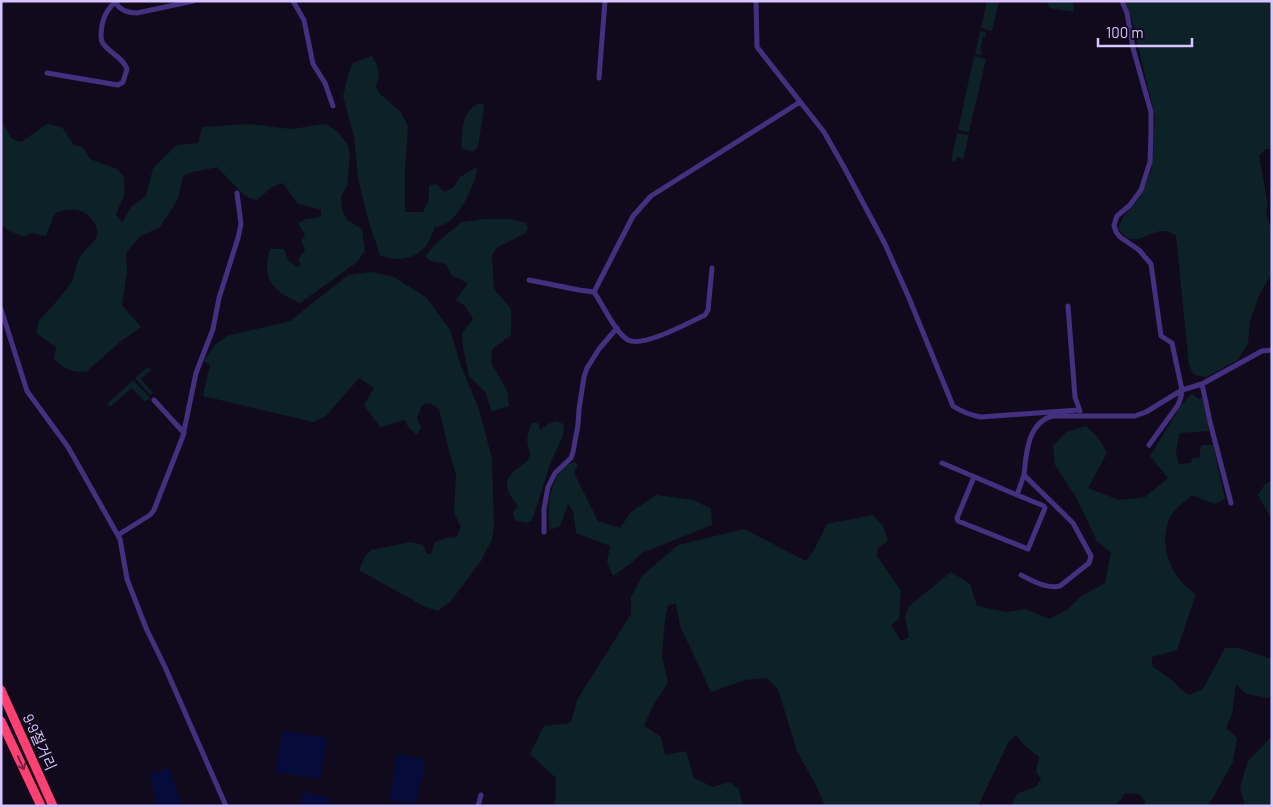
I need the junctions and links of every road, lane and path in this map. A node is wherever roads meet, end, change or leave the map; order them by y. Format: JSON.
{"nodes":[{"id":1,"x":293,"y":1,"type":"edge"},
{"id":2,"x":605,"y":1,"type":"edge"},
{"id":3,"x":756,"y":1,"type":"edge"},
{"id":4,"x":1122,"y":1,"type":"edge"},
{"id":5,"x":115,"y":2,"type":"edge"},
{"id":6,"x":193,"y":2,"type":"edge"},
{"id":7,"x":47,"y":72,"type":"dead end"},
{"id":8,"x":599,"y":78,"type":"dead end"},
{"id":9,"x":800,"y":102,"type":"junction"},
{"id":10,"x":333,"y":106,"type":"dead end"},
{"id":11,"x":237,"y":193,"type":"dead end"},
{"id":12,"x":712,"y":268,"type":"dead end"},
{"id":13,"x":529,"y":280,"type":"dead end"},
{"id":14,"x":594,"y":292,"type":"junction"},
{"id":15,"x":1068,"y":306,"type":"dead end"},
{"id":16,"x":1,"y":309,"type":"edge"},
{"id":17,"x":617,"y":328,"type":"junction"},
{"id":18,"x":1272,"y":350,"type":"edge"},
{"id":19,"x":1202,"y":384,"type":"junction"},
{"id":20,"x":1182,"y":390,"type":"junction"},
{"id":21,"x":154,"y":400,"type":"dead end"},
{"id":22,"x":1079,"y":410,"type":"junction"},
{"id":23,"x":1083,"y":416,"type":"junction"},
{"id":24,"x":184,"y":433,"type":"junction"},
{"id":25,"x":1149,"y":445,"type":"dead end"},
{"id":26,"x":942,"y":463,"type":"dead end"},
{"id":27,"x":1024,"y":475,"type":"junction"},
{"id":28,"x":974,"y":477,"type":"junction"},
{"id":29,"x":1017,"y":495,"type":"junction"},
{"id":30,"x":1231,"y":503,"type":"dead end"},
{"id":31,"x":544,"y":532,"type":"dead end"},
{"id":32,"x":118,"y":535,"type":"junction"},
{"id":33,"x":1021,"y":575,"type":"dead end"},
{"id":34,"x":1,"y":690,"type":"edge"},
{"id":35,"x":1,"y":721,"type":"edge"},
{"id":36,"x":481,"y":795,"type":"dead end"},
{"id":37,"x":41,"y":806,"type":"edge"},
{"id":38,"x":53,"y":806,"type":"edge"},
{"id":39,"x":226,"y":806,"type":"edge"},
{"id":40,"x":478,"y":806,"type":"edge"}],
"edges":[{"from":1,"to":10,"type":"street"},
{"from":2,"to":8,"type":"street"},
{"from":3,"to":9,"type":"street"},
{"from":4,"to":20,"type":"street"},
{"from":5,"to":6,"type":"street"},
{"from":5,"to":7,"type":"street"},
{"from":9,"to":14,"type":"street"},
{"from":9,"to":22,"type":"street"},
{"from":11,"to":24,"type":"street"},
{"from":12,"to":17,"type":"street"},
{"from":13,"to":14,"type":"street"},
{"from":14,"to":17,"type":"street"},
{"from":15,"to":22,"type":"street"},
{"from":16,"to":32,"type":"street"},
{"from":17,"to":31,"type":"street"},
{"from":18,"to":19,"type":"street"},
{"from":19,"to":20,"type":"street"},
{"from":19,"to":30,"type":"street"},
{"from":20,"to":23,"type":"street"},
{"from":20,"to":25,"type":"street"},
{"from":21,"to":24,"type":"street"},
{"from":22,"to":23,"type":"street"},
{"from":23,"to":27,"type":"street"},
{"from":24,"to":32,"type":"street"},
{"from":26,"to":28,"type":"street"},
{"from":27,"to":29,"type":"street"},
{"from":27,"to":33,"type":"street"},
{"from":28,"to":29,"type":"street"},
{"from":28,"to":29,"type":"street"},
{"from":32,"to":39,"type":"street"},
{"from":34,"to":38,"type":"highway","name":"9·9절거리"},
{"from":35,"to":37,"type":"highway","name":"9·9절거리","one_way":true},
{"from":36,"to":40,"type":"street"}]}
